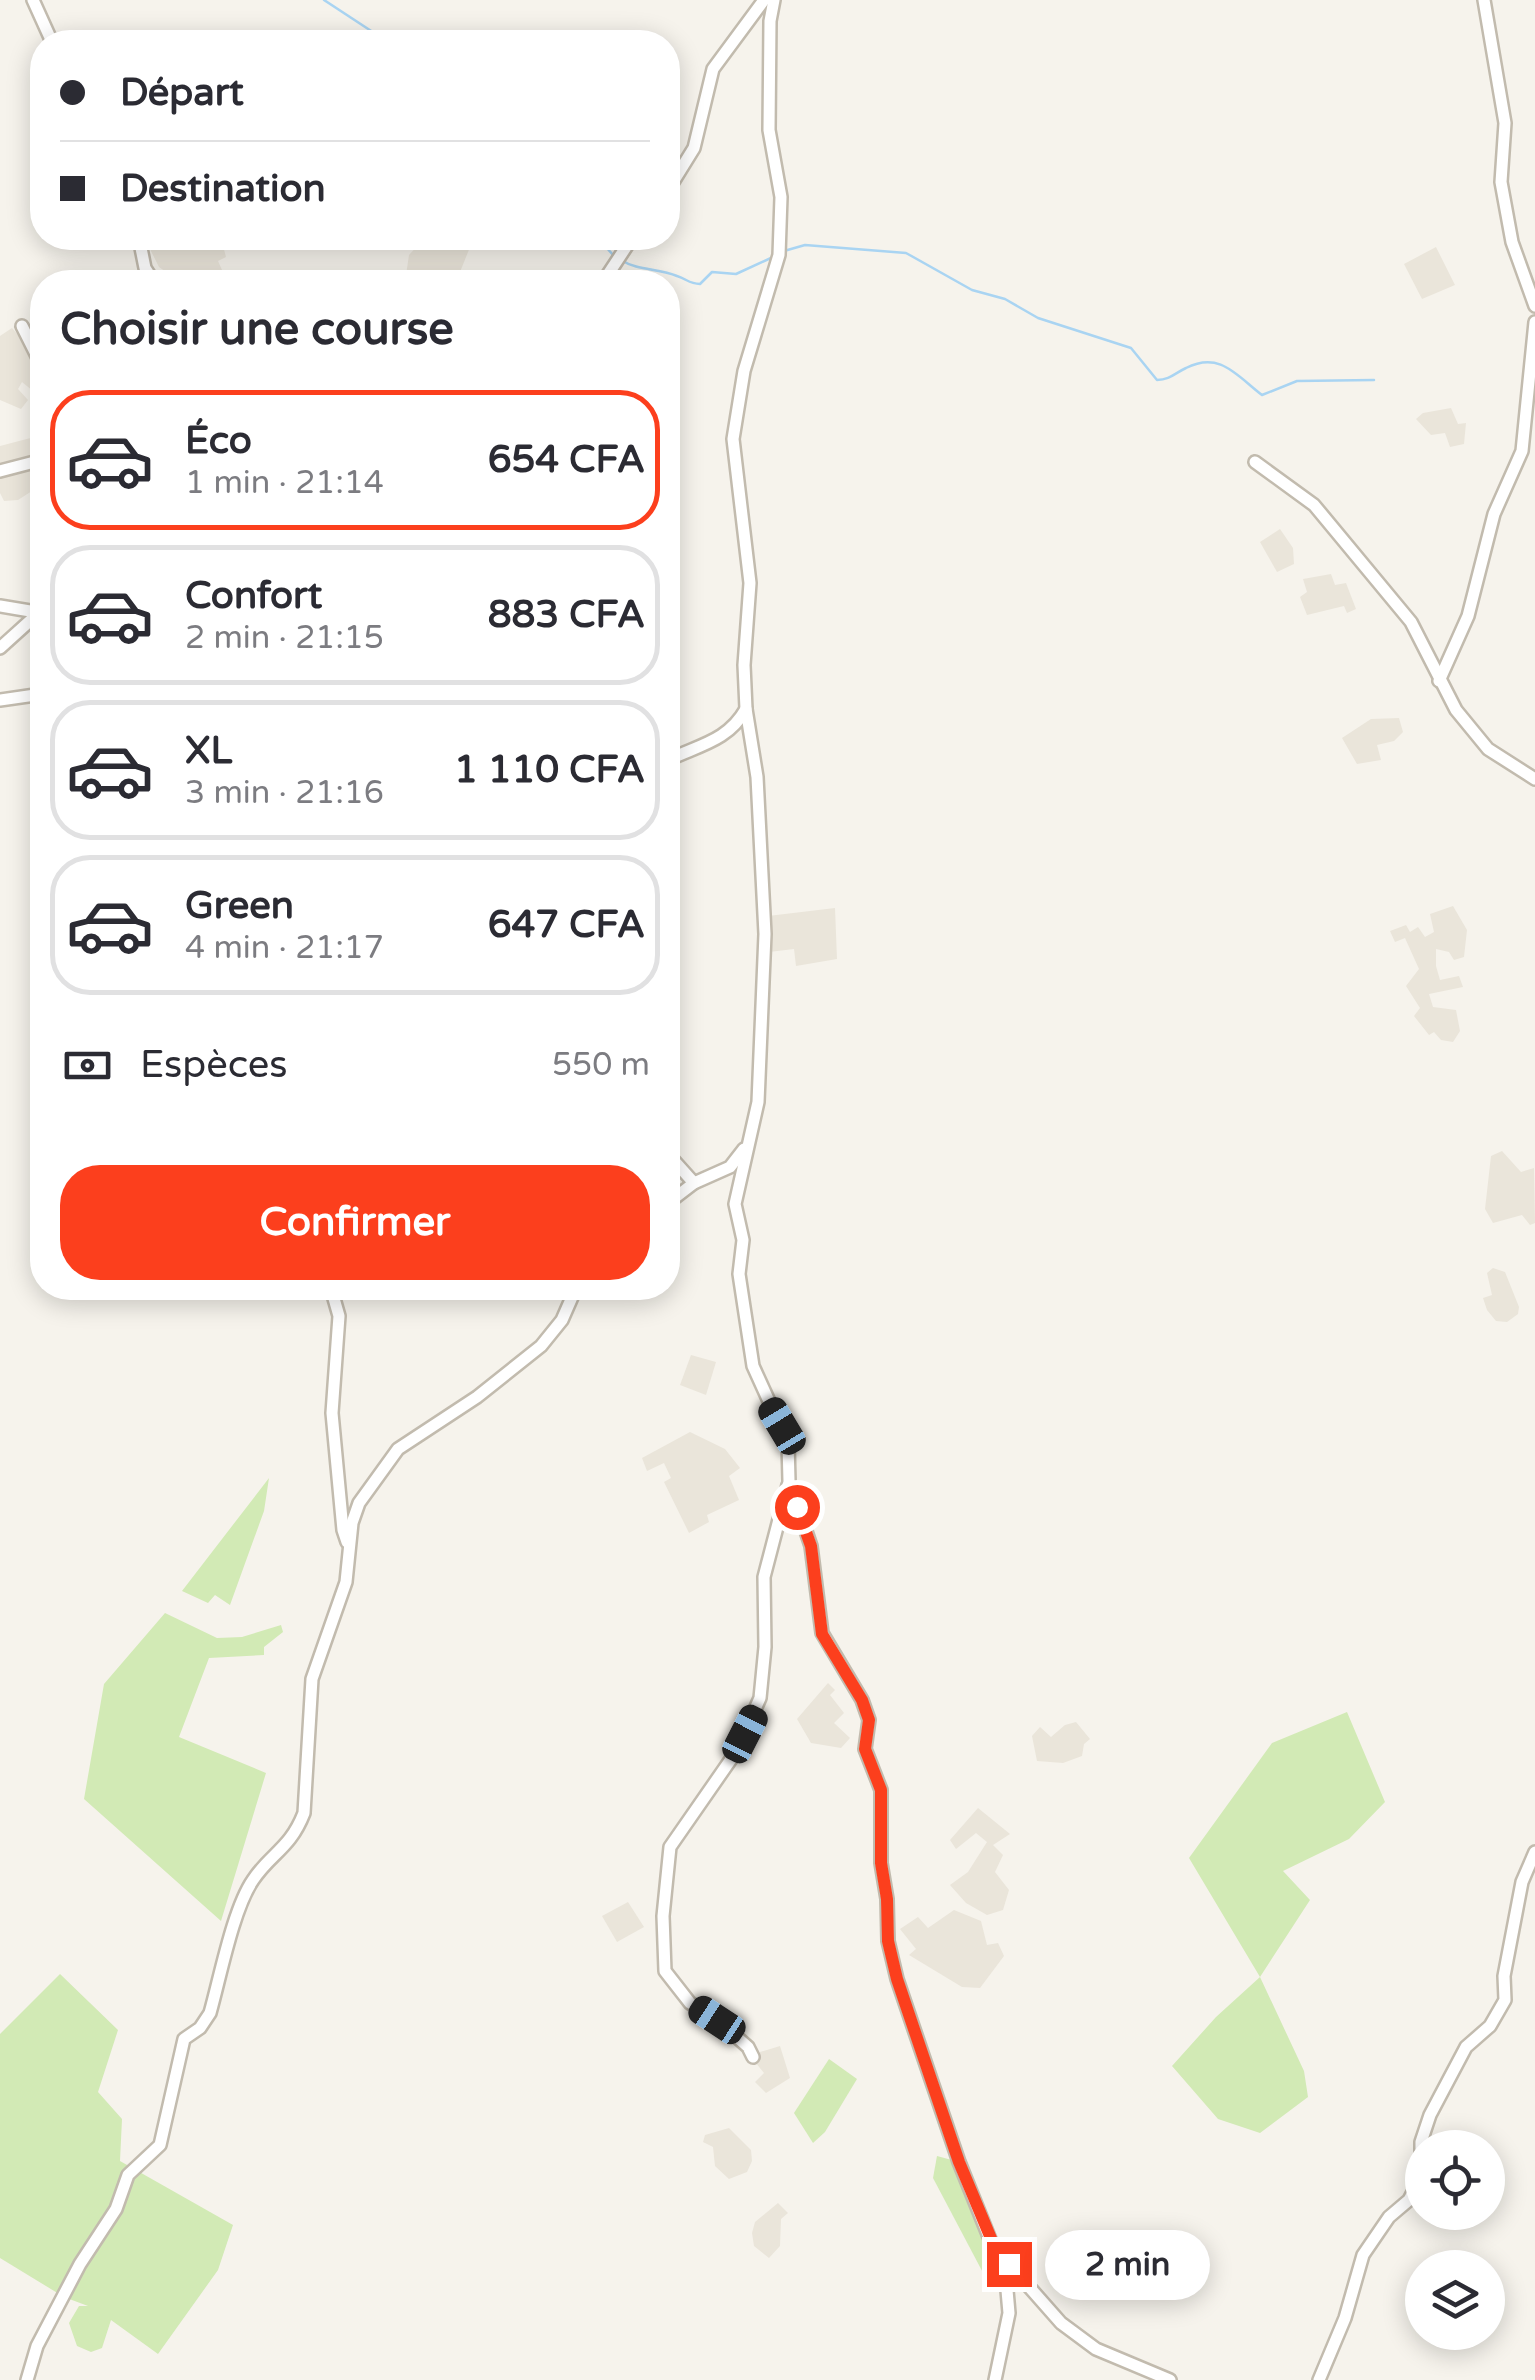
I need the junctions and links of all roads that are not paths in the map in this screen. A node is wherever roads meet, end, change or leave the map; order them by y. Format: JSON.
{"nodes":[{"id":1,"x":33,"y":0,"type":"edge"},
{"id":2,"x":764,"y":0,"type":"edge"},
{"id":3,"x":774,"y":0,"type":"edge"},
{"id":4,"x":1484,"y":0,"type":"edge"},
{"id":5,"x":47,"y":30,"type":"edge"},
{"id":6,"x":680,"y":171,"type":"edge"},
{"id":7,"x":1535,"y":306,"type":"edge"},
{"id":8,"x":1535,"y":322,"type":"edge"},
{"id":9,"x":22,"y":326,"type":"dead end"},
{"id":10,"x":30,"y":342,"type":"edge"},
{"id":11,"x":1255,"y":462,"type":"dead end"},
{"id":12,"x":30,"y":463,"type":"edge"},
{"id":13,"x":0,"y":470,"type":"edge"},
{"id":14,"x":0,"y":606,"type":"edge"},
{"id":15,"x":30,"y":610,"type":"edge"},
{"id":16,"x":30,"y":622,"type":"edge"},
{"id":17,"x":0,"y":648,"type":"edge"},
{"id":18,"x":1438,"y":680,"type":"junction"},
{"id":19,"x":30,"y":696,"type":"edge"},
{"id":20,"x":0,"y":700,"type":"edge"},
{"id":21,"x":746,"y":709,"type":"junction"},
{"id":22,"x":680,"y":755,"type":"edge"},
{"id":23,"x":1535,"y":779,"type":"edge"},
{"id":24,"x":749,"y":1140,"type":"junction"},
{"id":25,"x":680,"y":1168,"type":"edge"},
{"id":26,"x":694,"y":1184,"type":"junction"},
{"id":27,"x":680,"y":1194,"type":"edge"},
{"id":28,"x":335,"y":1300,"type":"edge"},
{"id":29,"x":571,"y":1300,"type":"edge"},
{"id":30,"x":789,"y":1481,"type":"junction"},
{"id":31,"x":349,"y":1546,"type":"junction"},
{"id":32,"x":1535,"y":1852,"type":"edge"},
{"id":33,"x":753,"y":2058,"type":"dead end"},
{"id":34,"x":995,"y":2248,"type":"junction"},
{"id":35,"x":27,"y":2380,"type":"edge"},
{"id":36,"x":996,"y":2380,"type":"edge"},
{"id":37,"x":1170,"y":2380,"type":"edge"},
{"id":38,"x":1319,"y":2380,"type":"edge"}],
"edges":[{"from":1,"to":5,"type":"street"},
{"from":2,"to":6,"type":"street"},
{"from":3,"to":21,"type":"street"},
{"from":4,"to":7,"type":"street"},
{"from":8,"to":18,"type":"street"},
{"from":9,"to":10,"type":"street"},
{"from":11,"to":18,"type":"street"},
{"from":12,"to":13,"type":"street"},
{"from":14,"to":15,"type":"street"},
{"from":16,"to":17,"type":"street"},
{"from":18,"to":23,"type":"street"},
{"from":19,"to":20,"type":"street"},
{"from":21,"to":22,"type":"street"},
{"from":21,"to":24,"type":"street"},
{"from":24,"to":26,"type":"street"},
{"from":24,"to":30,"type":"street"},
{"from":25,"to":26,"type":"street"},
{"from":26,"to":27,"type":"street"},
{"from":28,"to":31,"type":"street"},
{"from":29,"to":31,"type":"street"},
{"from":30,"to":33,"type":"street"},
{"from":30,"to":34,"type":"street"},
{"from":31,"to":35,"type":"street"},
{"from":32,"to":38,"type":"street"},
{"from":34,"to":36,"type":"street"},
{"from":34,"to":37,"type":"street"}]}
